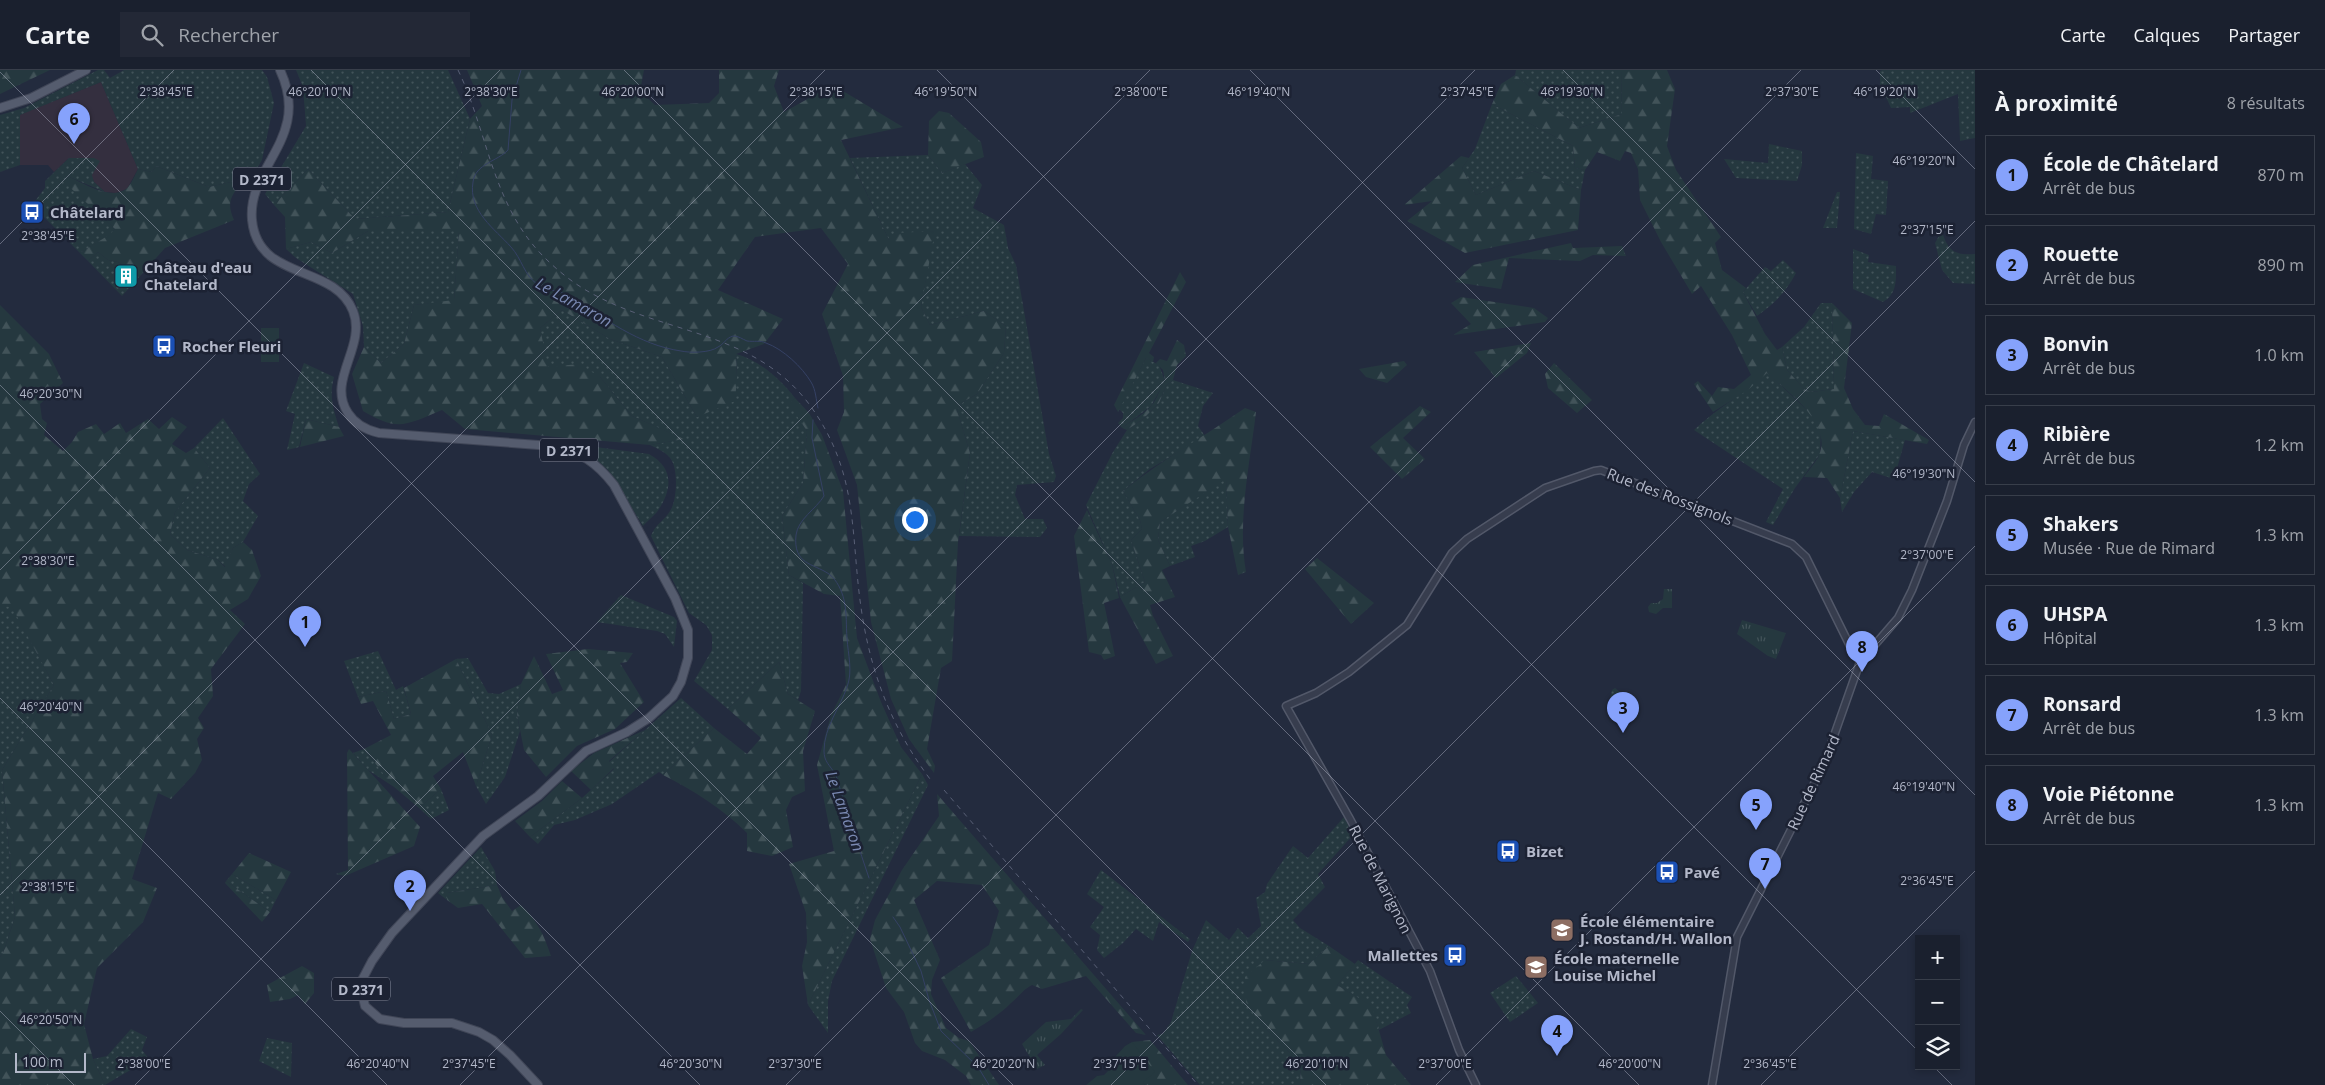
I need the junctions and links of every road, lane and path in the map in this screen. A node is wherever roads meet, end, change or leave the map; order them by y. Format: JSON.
{"nodes":[{"id":1,"x":79,"y":70,"type":"edge"},
{"id":2,"x":86,"y":70,"type":"edge"},
{"id":3,"x":280,"y":70,"type":"edge"},
{"id":4,"x":284,"y":70,"type":"edge"},
{"id":5,"x":0,"y":106,"type":"edge"},
{"id":6,"x":298,"y":271,"type":"junction"},
{"id":7,"x":1975,"y":422,"type":"edge"},
{"id":8,"x":1860,"y":662,"type":"junction"},
{"id":9,"x":1286,"y":706,"type":"joint"},
{"id":10,"x":538,"y":1085,"type":"edge"},
{"id":11,"x":1476,"y":1085,"type":"edge"},
{"id":12,"x":1712,"y":1085,"type":"edge"}],
"edges":[{"from":1,"to":5,"type":"main road"},
{"from":2,"to":5,"type":"main road"},
{"from":3,"to":6,"type":"main road","number":"D 2371"},
{"from":4,"to":6,"type":"main road","number":"D 2371"},
{"from":6,"to":10,"type":"main road","number":"D 2371"},
{"from":7,"to":8,"type":"street","name":"Rue de Rimard"},
{"from":8,"to":9,"type":"street","name":"Rue des Rossignols"},
{"from":8,"to":12,"type":"street","name":"Rue de Rimard"},
{"from":9,"to":11,"type":"street","name":"Rue de Marignon"}]}
